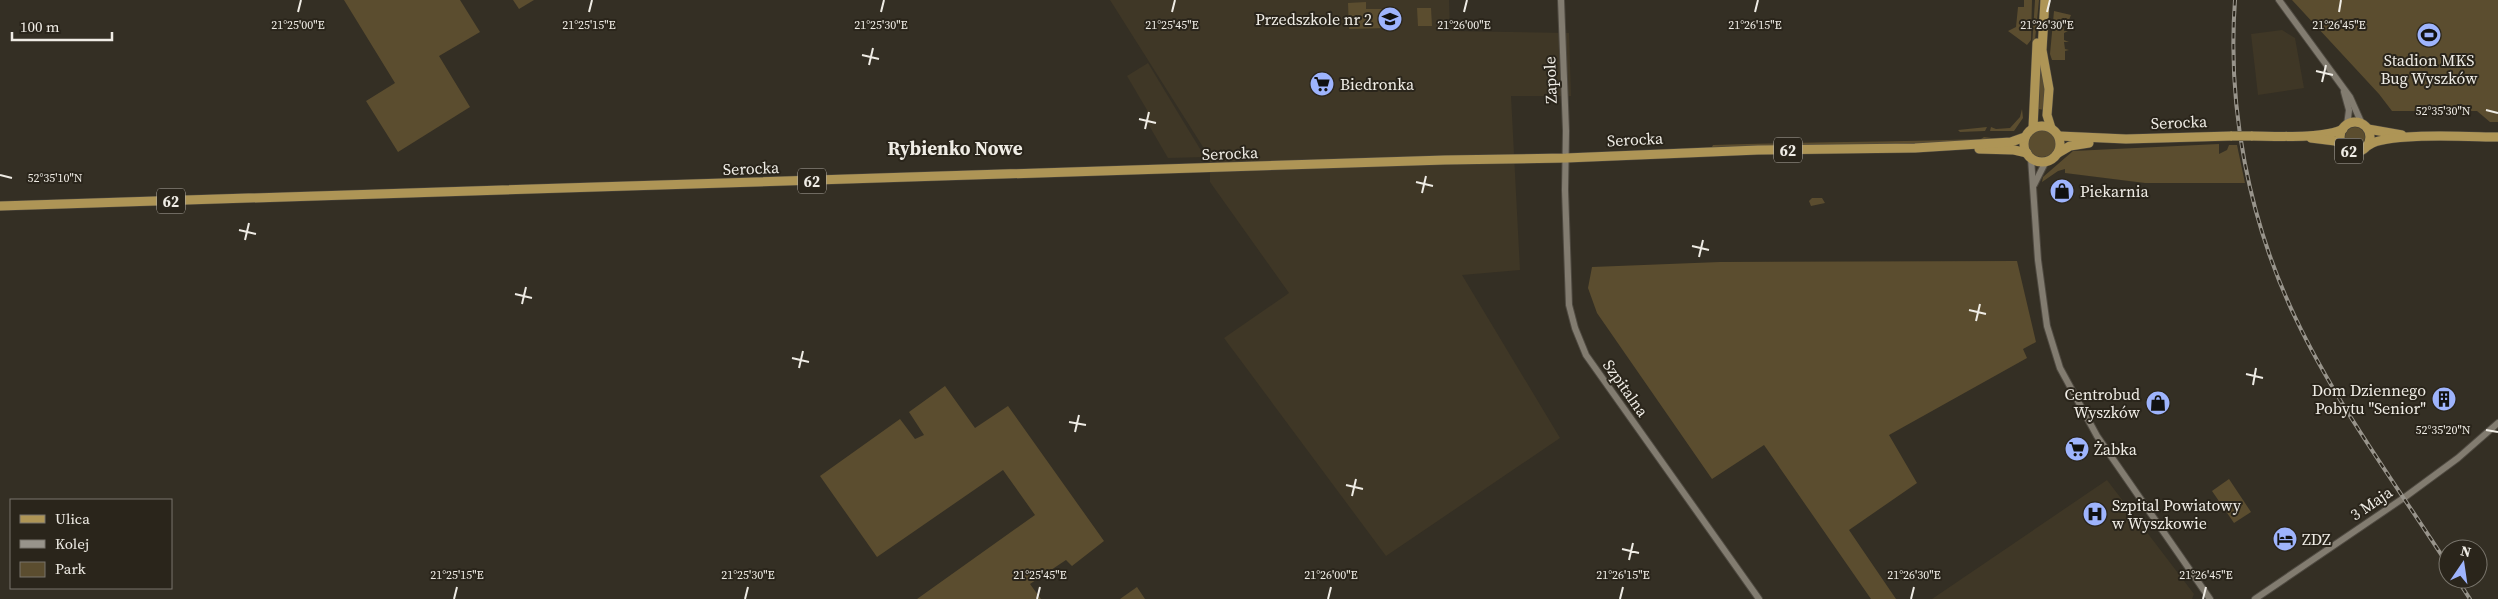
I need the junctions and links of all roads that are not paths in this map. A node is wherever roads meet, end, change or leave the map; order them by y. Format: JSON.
{"nodes":[{"id":1,"x":1561,"y":0,"type":"edge"},
{"id":2,"x":2041,"y":0,"type":"edge"},
{"id":3,"x":2045,"y":0,"type":"edge"},
{"id":4,"x":2279,"y":0,"type":"edge"},
{"id":5,"x":2344,"y":91,"type":"junction"},
{"id":6,"x":2345,"y":127,"type":"junction"},
{"id":7,"x":2365,"y":127,"type":"junction"},
{"id":8,"x":2033,"y":128,"type":"junction"},
{"id":9,"x":2051,"y":128,"type":"junction"},
{"id":10,"x":2059,"y":136,"type":"junction"},
{"id":11,"x":2303,"y":136,"type":"junction"},
{"id":12,"x":2025,"y":137,"type":"junction"},
{"id":13,"x":2407,"y":137,"type":"junction"},
{"id":14,"x":2498,"y":137,"type":"edge"},
{"id":15,"x":2126,"y":139,"type":"junction"},
{"id":16,"x":2342,"y":144,"type":"junction"},
{"id":17,"x":2369,"y":145,"type":"junction"},
{"id":18,"x":1943,"y":147,"type":"junction"},
{"id":19,"x":2058,"y":153,"type":"junction"},
{"id":20,"x":2029,"y":155,"type":"junction"},
{"id":21,"x":1566,"y":158,"type":"junction"},
{"id":22,"x":2046,"y":162,"type":"junction"},
{"id":23,"x":2034,"y":185,"type":"junction"},
{"id":24,"x":0,"y":206,"type":"edge"},
{"id":25,"x":2498,"y":423,"type":"edge"},
{"id":26,"x":1759,"y":599,"type":"edge"},
{"id":27,"x":2210,"y":599,"type":"edge"},
{"id":28,"x":2255,"y":599,"type":"edge"}],
"edges":[{"from":1,"to":21,"type":"street","name":"Zapole"},
{"from":2,"to":8,"type":"main road"},
{"from":3,"to":9,"type":"main road"},
{"from":4,"to":5,"type":"street"},
{"from":5,"to":6,"type":"street"},
{"from":5,"to":7,"type":"street"},
{"from":6,"to":7,"type":"main road","number":"62"},
{"from":6,"to":11,"type":"main road","number":"62"},
{"from":6,"to":16,"type":"main road","number":"62"},
{"from":7,"to":13,"type":"main road","number":"62"},
{"from":7,"to":17,"type":"main road","number":"62"},
{"from":8,"to":9,"type":"main road"},
{"from":8,"to":12,"type":"main road"},
{"from":9,"to":10,"type":"main road"},
{"from":10,"to":15,"type":"main road","name":"Serocka","number":"62"},
{"from":10,"to":19,"type":"main road"},
{"from":11,"to":15,"type":"main road","name":"Serocka","number":"62","bridge":true},
{"from":11,"to":16,"type":"main road","number":"62"},
{"from":12,"to":18,"type":"main road","name":"Serocka","number":"62"},
{"from":12,"to":20,"type":"main road"},
{"from":13,"to":14,"type":"main road","number":"62"},
{"from":13,"to":17,"type":"main road","number":"62"},
{"from":15,"to":19,"type":"main road","name":"Serocka","number":"62"},
{"from":16,"to":17,"type":"main road","number":"62"},
{"from":18,"to":20,"type":"main road","name":"Serocka","number":"62"},
{"from":18,"to":21,"type":"main road","name":"Serocka","number":"62"},
{"from":19,"to":22,"type":"main road","number":"62"},
{"from":20,"to":22,"type":"main road","number":"62"},
{"from":20,"to":23,"type":"street"},
{"from":21,"to":24,"type":"main road","name":"Serocka","number":"62"},
{"from":21,"to":26,"type":"street","name":"Szpitalna"},
{"from":22,"to":23,"type":"street"},
{"from":23,"to":27,"type":"street"},
{"from":25,"to":28,"type":"street","name":"3 Maja"}]}
